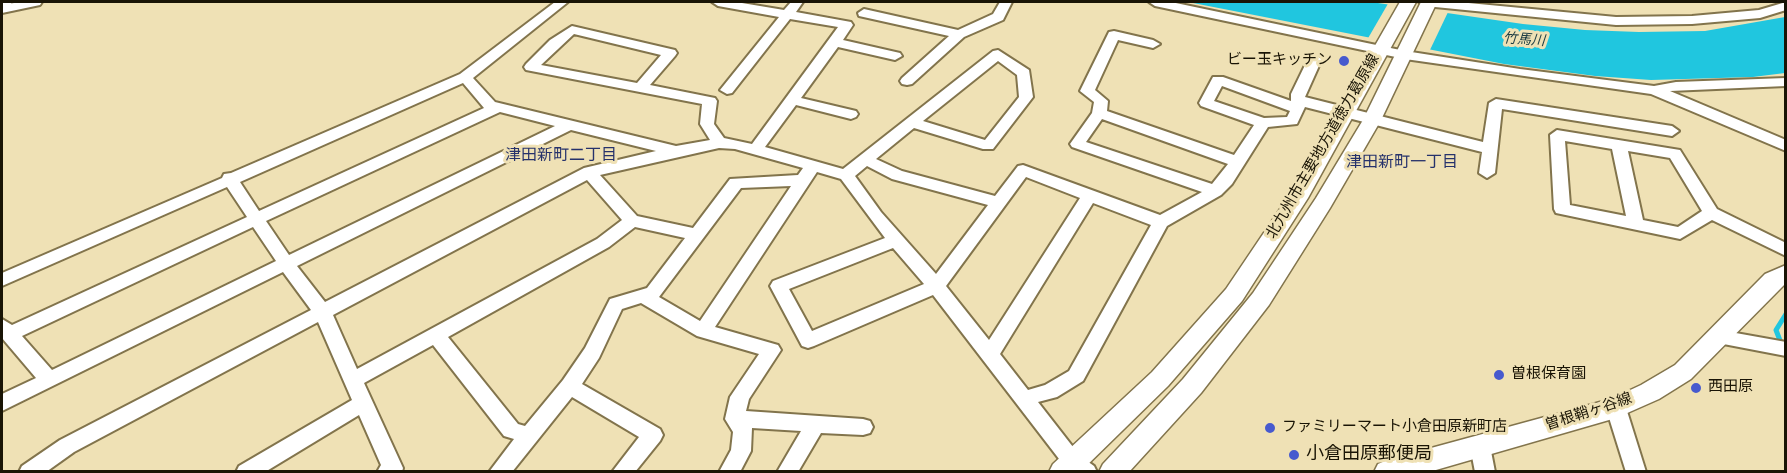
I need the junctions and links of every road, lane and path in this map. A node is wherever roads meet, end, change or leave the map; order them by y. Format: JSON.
{"nodes":[{"id":1,"x":36,"y":2,"type":"edge"},
{"id":2,"x":562,"y":2,"type":"edge"},
{"id":3,"x":718,"y":2,"type":"edge"},
{"id":4,"x":797,"y":2,"type":"edge"},
{"id":5,"x":1006,"y":2,"type":"edge"},
{"id":6,"x":1155,"y":2,"type":"edge"},
{"id":7,"x":1407,"y":3,"type":"edge"},
{"id":8,"x":1429,"y":3,"type":"edge"},
{"id":9,"x":1785,"y":6,"type":"edge"},
{"id":10,"x":867,"y":7,"type":"edge"},
{"id":11,"x":2,"y":9,"type":"edge"},
{"id":12,"x":787,"y":14,"type":"junction"},
{"id":13,"x":846,"y":25,"type":"junction"},
{"id":14,"x":959,"y":34,"type":"junction"},
{"id":15,"x":835,"y":42,"type":"junction"},
{"id":16,"x":1153,"y":44,"type":"dead end"},
{"id":17,"x":1384,"y":46,"type":"junction"},
{"id":18,"x":1406,"y":52,"type":"junction"},
{"id":19,"x":895,"y":56,"type":"dead end"},
{"id":20,"x":1315,"y":59,"type":"dead end"},
{"id":21,"x":465,"y":77,"type":"junction"},
{"id":22,"x":907,"y":81,"type":"dead end"},
{"id":23,"x":1785,"y":82,"type":"edge"},
{"id":24,"x":640,"y":88,"type":"junction"},
{"id":25,"x":727,"y":90,"type":"dead end"},
{"id":26,"x":1654,"y":90,"type":"junction"},
{"id":27,"x":792,"y":100,"type":"junction"},
{"id":28,"x":1298,"y":104,"type":"junction"},
{"id":29,"x":498,"y":107,"type":"junction"},
{"id":30,"x":1099,"y":113,"type":"junction"},
{"id":31,"x":852,"y":114,"type":"dead end"},
{"id":32,"x":1347,"y":114,"type":"junction"},
{"id":33,"x":1372,"y":120,"type":"junction"},
{"id":34,"x":912,"y":122,"type":"junction"},
{"id":35,"x":1263,"y":123,"type":"junction"},
{"id":36,"x":568,"y":124,"type":"junction"},
{"id":37,"x":1672,"y":131,"type":"dead end"},
{"id":38,"x":719,"y":143,"type":"junction"},
{"id":39,"x":1619,"y":145,"type":"junction"},
{"id":40,"x":1785,"y":146,"type":"edge"},
{"id":41,"x":1490,"y":149,"type":"junction"},
{"id":42,"x":755,"y":150,"type":"junction"},
{"id":43,"x":676,"y":151,"type":"junction"},
{"id":44,"x":866,"y":160,"type":"junction"},
{"id":45,"x":1238,"y":162,"type":"junction"},
{"id":46,"x":814,"y":165,"type":"junction"},
{"id":47,"x":589,"y":172,"type":"junction"},
{"id":48,"x":1487,"y":173,"type":"dead end"},
{"id":49,"x":846,"y":176,"type":"junction"},
{"id":50,"x":229,"y":178,"type":"junction"},
{"id":51,"x":803,"y":180,"type":"junction"},
{"id":52,"x":1215,"y":191,"type":"junction"},
{"id":53,"x":1090,"y":195,"type":"junction"},
{"id":54,"x":999,"y":202,"type":"junction"},
{"id":55,"x":1711,"y":213,"type":"junction"},
{"id":56,"x":256,"y":219,"type":"junction"},
{"id":57,"x":632,"y":221,"type":"junction"},
{"id":58,"x":1161,"y":222,"type":"junction"},
{"id":59,"x":1636,"y":224,"type":"junction"},
{"id":60,"x":696,"y":235,"type":"junction"},
{"id":61,"x":896,"y":240,"type":"junction"},
{"id":62,"x":1785,"y":250,"type":"edge"},
{"id":63,"x":285,"y":262,"type":"junction"},
{"id":64,"x":1785,"y":273,"type":"edge"},
{"id":65,"x":2,"y":280,"type":"edge"},
{"id":66,"x":936,"y":286,"type":"junction"},
{"id":67,"x":643,"y":296,"type":"junction"},
{"id":68,"x":323,"y":313,"type":"junction"},
{"id":69,"x":5,"y":330,"type":"edge"},
{"id":70,"x":703,"y":331,"type":"junction"},
{"id":71,"x":435,"y":334,"type":"junction"},
{"id":72,"x":1719,"y":337,"type":"junction"},
{"id":73,"x":1785,"y":350,"type":"edge"},
{"id":74,"x":990,"y":354,"type":"junction"},
{"id":75,"x":49,"y":380,"type":"junction"},
{"id":76,"x":353,"y":380,"type":"junction"},
{"id":77,"x":570,"y":386,"type":"junction"},
{"id":78,"x":1023,"y":399,"type":"junction"},
{"id":79,"x":2,"y":403,"type":"edge"},
{"id":80,"x":363,"y":403,"type":"junction"},
{"id":81,"x":1616,"y":408,"type":"junction"},
{"id":82,"x":735,"y":419,"type":"junction"},
{"id":83,"x":814,"y":425,"type":"junction"},
{"id":84,"x":863,"y":427,"type":"dead end"},
{"id":85,"x":528,"y":436,"type":"junction"},
{"id":86,"x":1480,"y":446,"type":"junction"},
{"id":87,"x":1074,"y":468,"type":"edge"},
{"id":88,"x":29,"y":471,"type":"edge"},
{"id":89,"x":246,"y":471,"type":"edge"},
{"id":90,"x":387,"y":471,"type":"edge"},
{"id":91,"x":499,"y":471,"type":"edge"},
{"id":92,"x":622,"y":471,"type":"edge"},
{"id":93,"x":729,"y":471,"type":"edge"},
{"id":94,"x":787,"y":471,"type":"edge"},
{"id":95,"x":1112,"y":471,"type":"edge"},
{"id":96,"x":1387,"y":471,"type":"edge"},
{"id":97,"x":1485,"y":471,"type":"edge"},
{"id":98,"x":1636,"y":471,"type":"edge"}],
"edges":[{"from":1,"to":11,"type":"street"},
{"from":2,"to":21,"type":"street"},
{"from":3,"to":12,"type":"street"},
{"from":4,"to":12,"type":"street"},
{"from":5,"to":14,"type":"street"},
{"from":6,"to":17,"type":"street"},
{"from":7,"to":17,"type":"main road","name":"北九州市主要地方道徳力葛原線"},
{"from":8,"to":9,"type":"street"},
{"from":8,"to":18,"type":"main road","name":"北九州市主要地方道徳力葛原線"},
{"from":10,"to":13,"type":"street"},
{"from":10,"to":14,"type":"street"},
{"from":12,"to":13,"type":"street"},
{"from":12,"to":25,"type":"street"},
{"from":13,"to":15,"type":"street"},
{"from":14,"to":22,"type":"street"},
{"from":15,"to":19,"type":"street"},
{"from":15,"to":27,"type":"street"},
{"from":16,"to":30,"type":"street"},
{"from":17,"to":18,"type":"street"},
{"from":17,"to":32,"type":"main road","name":"北九州市主要地方道徳力葛原線"},
{"from":18,"to":26,"type":"street"},
{"from":18,"to":33,"type":"main road","name":"北九州市主要地方道徳力葛原線"},
{"from":20,"to":28,"type":"street"},
{"from":21,"to":29,"type":"street"},
{"from":21,"to":50,"type":"street"},
{"from":23,"to":26,"type":"street"},
{"from":24,"to":24,"type":"street"},
{"from":24,"to":38,"type":"street"},
{"from":26,"to":40,"type":"street"},
{"from":27,"to":31,"type":"street"},
{"from":27,"to":42,"type":"street"},
{"from":28,"to":32,"type":"street"},
{"from":28,"to":35,"type":"street"},
{"from":28,"to":35,"type":"street"},
{"from":29,"to":36,"type":"street"},
{"from":29,"to":56,"type":"street"},
{"from":30,"to":45,"type":"street"},
{"from":30,"to":52,"type":"street"},
{"from":32,"to":33,"type":"street"},
{"from":32,"to":87,"type":"main road","name":"北九州市主要地方道徳力葛原線"},
{"from":33,"to":41,"type":"street"},
{"from":33,"to":95,"type":"main road","name":"北九州市主要地方道徳力葛原線"},
{"from":34,"to":34,"type":"street"},
{"from":34,"to":44,"type":"street"},
{"from":35,"to":45,"type":"street"},
{"from":36,"to":43,"type":"street"},
{"from":36,"to":63,"type":"street"},
{"from":37,"to":41,"type":"street"},
{"from":38,"to":42,"type":"street"},
{"from":38,"to":43,"type":"street"},
{"from":39,"to":55,"type":"street"},
{"from":39,"to":59,"type":"street"},
{"from":39,"to":59,"type":"street"},
{"from":41,"to":48,"type":"street"},
{"from":42,"to":46,"type":"street"},
{"from":43,"to":47,"type":"street"},
{"from":44,"to":49,"type":"street"},
{"from":44,"to":54,"type":"street"},
{"from":45,"to":52,"type":"street"},
{"from":46,"to":49,"type":"street"},
{"from":46,"to":51,"type":"street"},
{"from":47,"to":57,"type":"street"},
{"from":47,"to":68,"type":"street"},
{"from":49,"to":61,"type":"street"},
{"from":50,"to":56,"type":"street"},
{"from":50,"to":65,"type":"street"},
{"from":51,"to":60,"type":"street"},
{"from":51,"to":70,"type":"street"},
{"from":52,"to":58,"type":"street"},
{"from":53,"to":54,"type":"street"},
{"from":53,"to":58,"type":"street"},
{"from":53,"to":74,"type":"street"},
{"from":54,"to":66,"type":"street"},
{"from":55,"to":59,"type":"street"},
{"from":55,"to":62,"type":"street"},
{"from":56,"to":63,"type":"street"},
{"from":56,"to":69,"type":"street"},
{"from":57,"to":60,"type":"street"},
{"from":57,"to":71,"type":"street"},
{"from":58,"to":78,"type":"street"},
{"from":60,"to":67,"type":"street"},
{"from":61,"to":66,"type":"street"},
{"from":61,"to":66,"type":"street"},
{"from":63,"to":68,"type":"street"},
{"from":63,"to":75,"type":"street"},
{"from":64,"to":72,"type":"main road","name":"曽根鞘ヶ谷線"},
{"from":66,"to":74,"type":"street"},
{"from":67,"to":70,"type":"street"},
{"from":67,"to":77,"type":"street"},
{"from":68,"to":76,"type":"street"},
{"from":68,"to":88,"type":"street"},
{"from":69,"to":75,"type":"street"},
{"from":70,"to":82,"type":"street"},
{"from":71,"to":76,"type":"street"},
{"from":71,"to":85,"type":"street"},
{"from":72,"to":73,"type":"street"},
{"from":72,"to":81,"type":"main road","name":"曽根鞘ヶ谷線"},
{"from":74,"to":78,"type":"street"},
{"from":75,"to":79,"type":"street"},
{"from":76,"to":80,"type":"street"},
{"from":77,"to":85,"type":"street"},
{"from":77,"to":92,"type":"street"},
{"from":78,"to":87,"type":"street"},
{"from":80,"to":89,"type":"street"},
{"from":80,"to":90,"type":"street"},
{"from":81,"to":86,"type":"main road","name":"曽根鞘ヶ谷線"},
{"from":81,"to":98,"type":"street"},
{"from":82,"to":83,"type":"street"},
{"from":82,"to":93,"type":"street"},
{"from":83,"to":84,"type":"street"},
{"from":83,"to":94,"type":"street"},
{"from":85,"to":91,"type":"street"},
{"from":86,"to":96,"type":"main road","name":"曽根鞘ヶ谷線"},
{"from":86,"to":97,"type":"street"}]}
